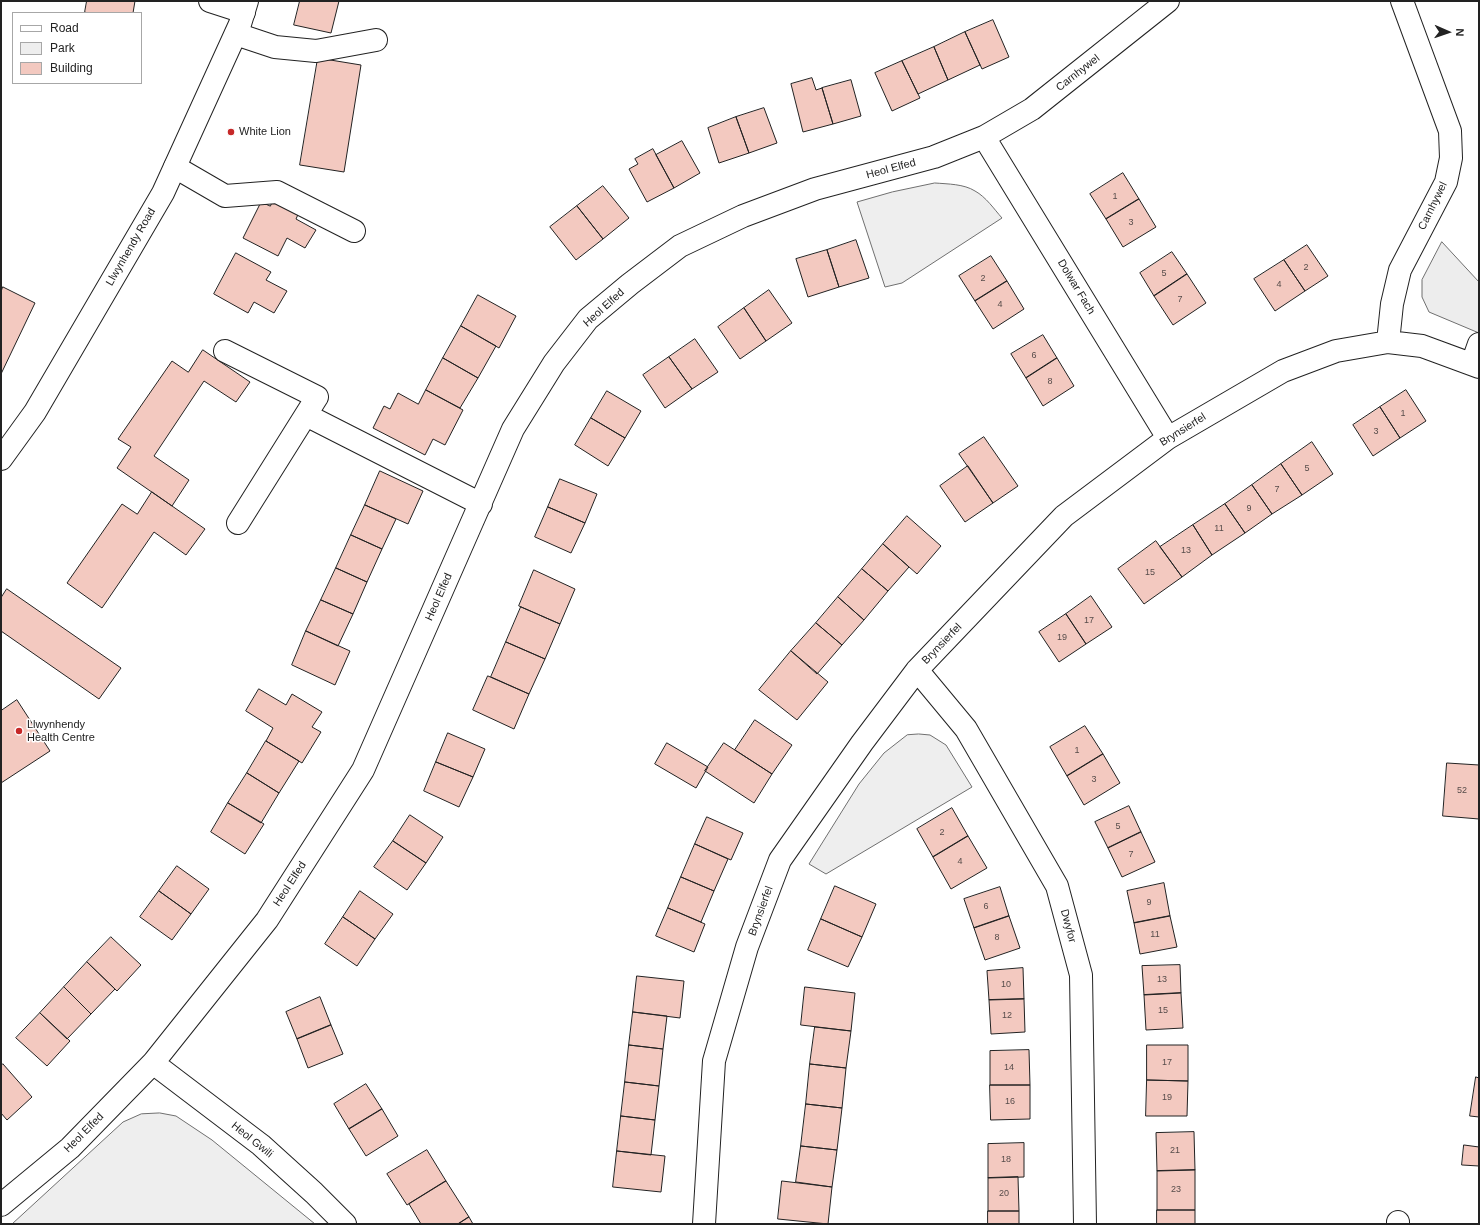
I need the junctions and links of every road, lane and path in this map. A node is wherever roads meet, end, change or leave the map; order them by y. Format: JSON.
{"nodes":[{"id":1,"x":210,"y":1,"type":"edge"},
{"id":2,"x":1168,"y":1,"type":"edge"},
{"id":3,"x":1402,"y":1,"type":"edge"},
{"id":4,"x":242,"y":18,"type":"edge"},
{"id":5,"x":376,"y":40,"type":"dead end"},
{"id":6,"x":984,"y":137,"type":"junction"},
{"id":7,"x":175,"y":167,"type":"junction"},
{"id":8,"x":354,"y":231,"type":"dead end"},
{"id":9,"x":1388,"y":342,"type":"junction"},
{"id":10,"x":1479,"y":344,"type":"edge"},
{"id":11,"x":225,"y":351,"type":"dead end"},
{"id":12,"x":1475,"y":366,"type":"edge"},
{"id":13,"x":306,"y":415,"type":"junction"},
{"id":14,"x":1168,"y":438,"type":"junction"},
{"id":15,"x":1,"y":458,"type":"edge"},
{"id":16,"x":481,"y":504,"type":"junction"},
{"id":17,"x":238,"y":523,"type":"dead end"},
{"id":18,"x":917,"y":670,"type":"junction"},
{"id":19,"x":153,"y":1062,"type":"junction"},
{"id":20,"x":1,"y":1205,"type":"edge"},
{"id":21,"x":345,"y":1224,"type":"edge"},
{"id":22,"x":704,"y":1224,"type":"edge"},
{"id":23,"x":1085,"y":1224,"type":"edge"}],
"edges":[{"from":1,"to":4,"type":"street"},
{"from":2,"to":6,"type":"street","name":"Carnhywel"},
{"from":3,"to":9,"type":"street","name":"Carnhywel"},
{"from":4,"to":5,"type":"street"},
{"from":4,"to":7,"type":"street","name":"Llwynhendy Road"},
{"from":6,"to":14,"type":"street","name":"Dolwar Fach"},
{"from":6,"to":16,"type":"street","name":"Heol Elfed"},
{"from":7,"to":8,"type":"street"},
{"from":7,"to":15,"type":"street","name":"Llwynhendy Road"},
{"from":9,"to":12,"type":"street","name":"Brynsierfel"},
{"from":9,"to":14,"type":"street","name":"Brynsierfel"},
{"from":10,"to":12,"type":"street"},
{"from":11,"to":13,"type":"street"},
{"from":13,"to":16,"type":"street"},
{"from":13,"to":17,"type":"street"},
{"from":14,"to":18,"type":"street","name":"Brynsierfel"},
{"from":16,"to":19,"type":"street","name":"Heol Elfed"},
{"from":18,"to":22,"type":"street","name":"Brynsierfel"},
{"from":18,"to":23,"type":"street","name":"Dwyfor"},
{"from":19,"to":20,"type":"street","name":"Heol Elfed"},
{"from":19,"to":21,"type":"street","name":"Heol Gwili"}]}
